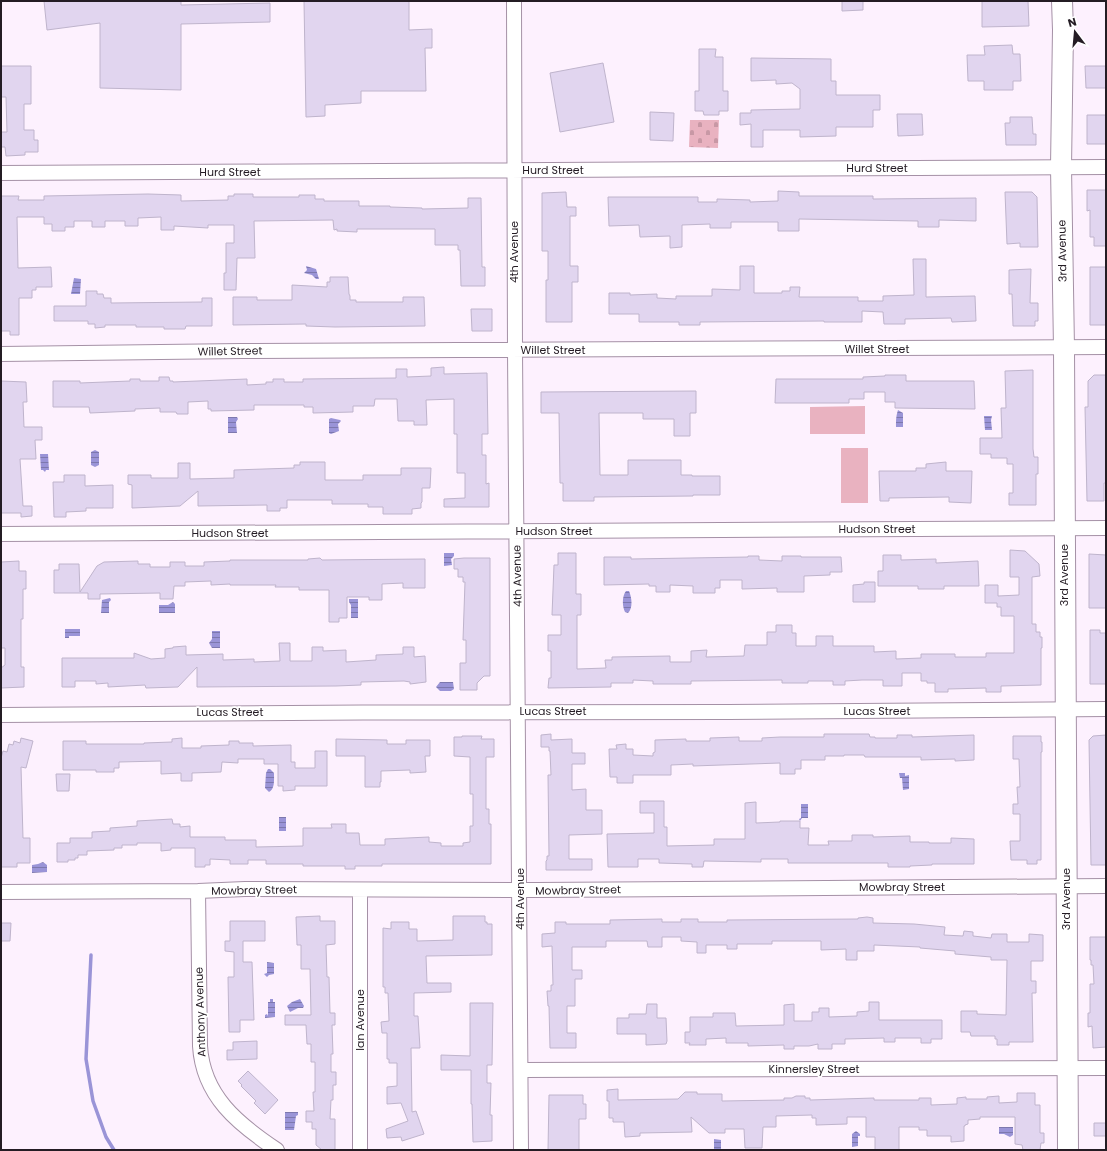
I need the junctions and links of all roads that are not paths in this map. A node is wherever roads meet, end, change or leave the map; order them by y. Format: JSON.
{"nodes":[{"id":1,"x":514,"y":1,"type":"edge"},
{"id":2,"x":1062,"y":1,"type":"edge"},
{"id":3,"x":1061,"y":167,"type":"junction"},
{"id":4,"x":1106,"y":167,"type":"edge"},
{"id":5,"x":514,"y":170,"type":"junction"},
{"id":6,"x":1,"y":174,"type":"edge"},
{"id":7,"x":1106,"y":347,"type":"edge"},
{"id":8,"x":1064,"y":348,"type":"junction"},
{"id":9,"x":515,"y":350,"type":"junction"},
{"id":10,"x":1,"y":354,"type":"edge"},
{"id":11,"x":1064,"y":528,"type":"junction"},
{"id":12,"x":1106,"y":528,"type":"edge"},
{"id":13,"x":516,"y":531,"type":"junction"},
{"id":14,"x":1,"y":534,"type":"edge"},
{"id":15,"x":1065,"y":709,"type":"junction"},
{"id":16,"x":1106,"y":709,"type":"edge"},
{"id":17,"x":519,"y":711,"type":"junction"},
{"id":18,"x":1,"y":715,"type":"edge"},
{"id":19,"x":1106,"y":886,"type":"edge"},
{"id":20,"x":1066,"y":888,"type":"junction"},
{"id":21,"x":360,"y":890,"type":"junction"},
{"id":22,"x":520,"y":890,"type":"junction"},
{"id":23,"x":198,"y":891,"type":"junction"},
{"id":24,"x":1,"y":892,"type":"edge"},
{"id":25,"x":1067,"y":1068,"type":"junction"},
{"id":26,"x":1106,"y":1068,"type":"edge"},
{"id":27,"x":521,"y":1070,"type":"junction"},
{"id":28,"x":277,"y":1150,"type":"edge"},
{"id":29,"x":360,"y":1150,"type":"edge"},
{"id":30,"x":521,"y":1150,"type":"edge"},
{"id":31,"x":1068,"y":1150,"type":"edge"}],
"edges":[{"from":1,"to":5,"type":"street","name":"4th Avenue"},
{"from":2,"to":3,"type":"street","name":"3rd Avenue"},
{"from":3,"to":4,"type":"street","name":"Hurd Street"},
{"from":3,"to":5,"type":"street","name":"Hurd Street"},
{"from":3,"to":8,"type":"street","name":"3rd Avenue"},
{"from":5,"to":6,"type":"street","name":"Hurd Street"},
{"from":5,"to":9,"type":"street","name":"4th Avenue"},
{"from":7,"to":8,"type":"street","name":"Willet Street"},
{"from":8,"to":9,"type":"street","name":"Willet Street"},
{"from":8,"to":11,"type":"street","name":"3rd Avenue"},
{"from":9,"to":10,"type":"street","name":"Willet Street"},
{"from":9,"to":13,"type":"street","name":"4th Avenue"},
{"from":11,"to":12,"type":"street","name":"Hudson Street"},
{"from":11,"to":13,"type":"street","name":"Hudson Street"},
{"from":11,"to":15,"type":"street","name":"3rd Avenue"},
{"from":13,"to":14,"type":"street","name":"Hudson Street"},
{"from":13,"to":17,"type":"street","name":"4th Avenue"},
{"from":15,"to":16,"type":"street","name":"Lucas Street"},
{"from":15,"to":17,"type":"street","name":"Lucas Street"},
{"from":15,"to":20,"type":"street","name":"3rd Avenue"},
{"from":17,"to":18,"type":"street","name":"Lucas Street"},
{"from":17,"to":22,"type":"street","name":"4th Avenue"},
{"from":19,"to":20,"type":"street","name":"Mowbray Street"},
{"from":20,"to":22,"type":"street","name":"Mowbray Street"},
{"from":20,"to":25,"type":"street","name":"3rd Avenue"},
{"from":21,"to":22,"type":"street","name":"Mowbray Street"},
{"from":21,"to":23,"type":"street","name":"Mowbray Street"},
{"from":21,"to":29,"type":"street","name":"Ian Avenue"},
{"from":22,"to":27,"type":"street","name":"4th Avenue"},
{"from":23,"to":24,"type":"street","name":"Mowbray Street"},
{"from":23,"to":28,"type":"street","name":"Anthony Avenue"},
{"from":25,"to":26,"type":"street","name":"Kinnersley Street"},
{"from":25,"to":27,"type":"street","name":"Kinnersley Street"},
{"from":25,"to":31,"type":"street","name":"3rd Avenue"},
{"from":27,"to":30,"type":"street","name":"4th Avenue"}]}
